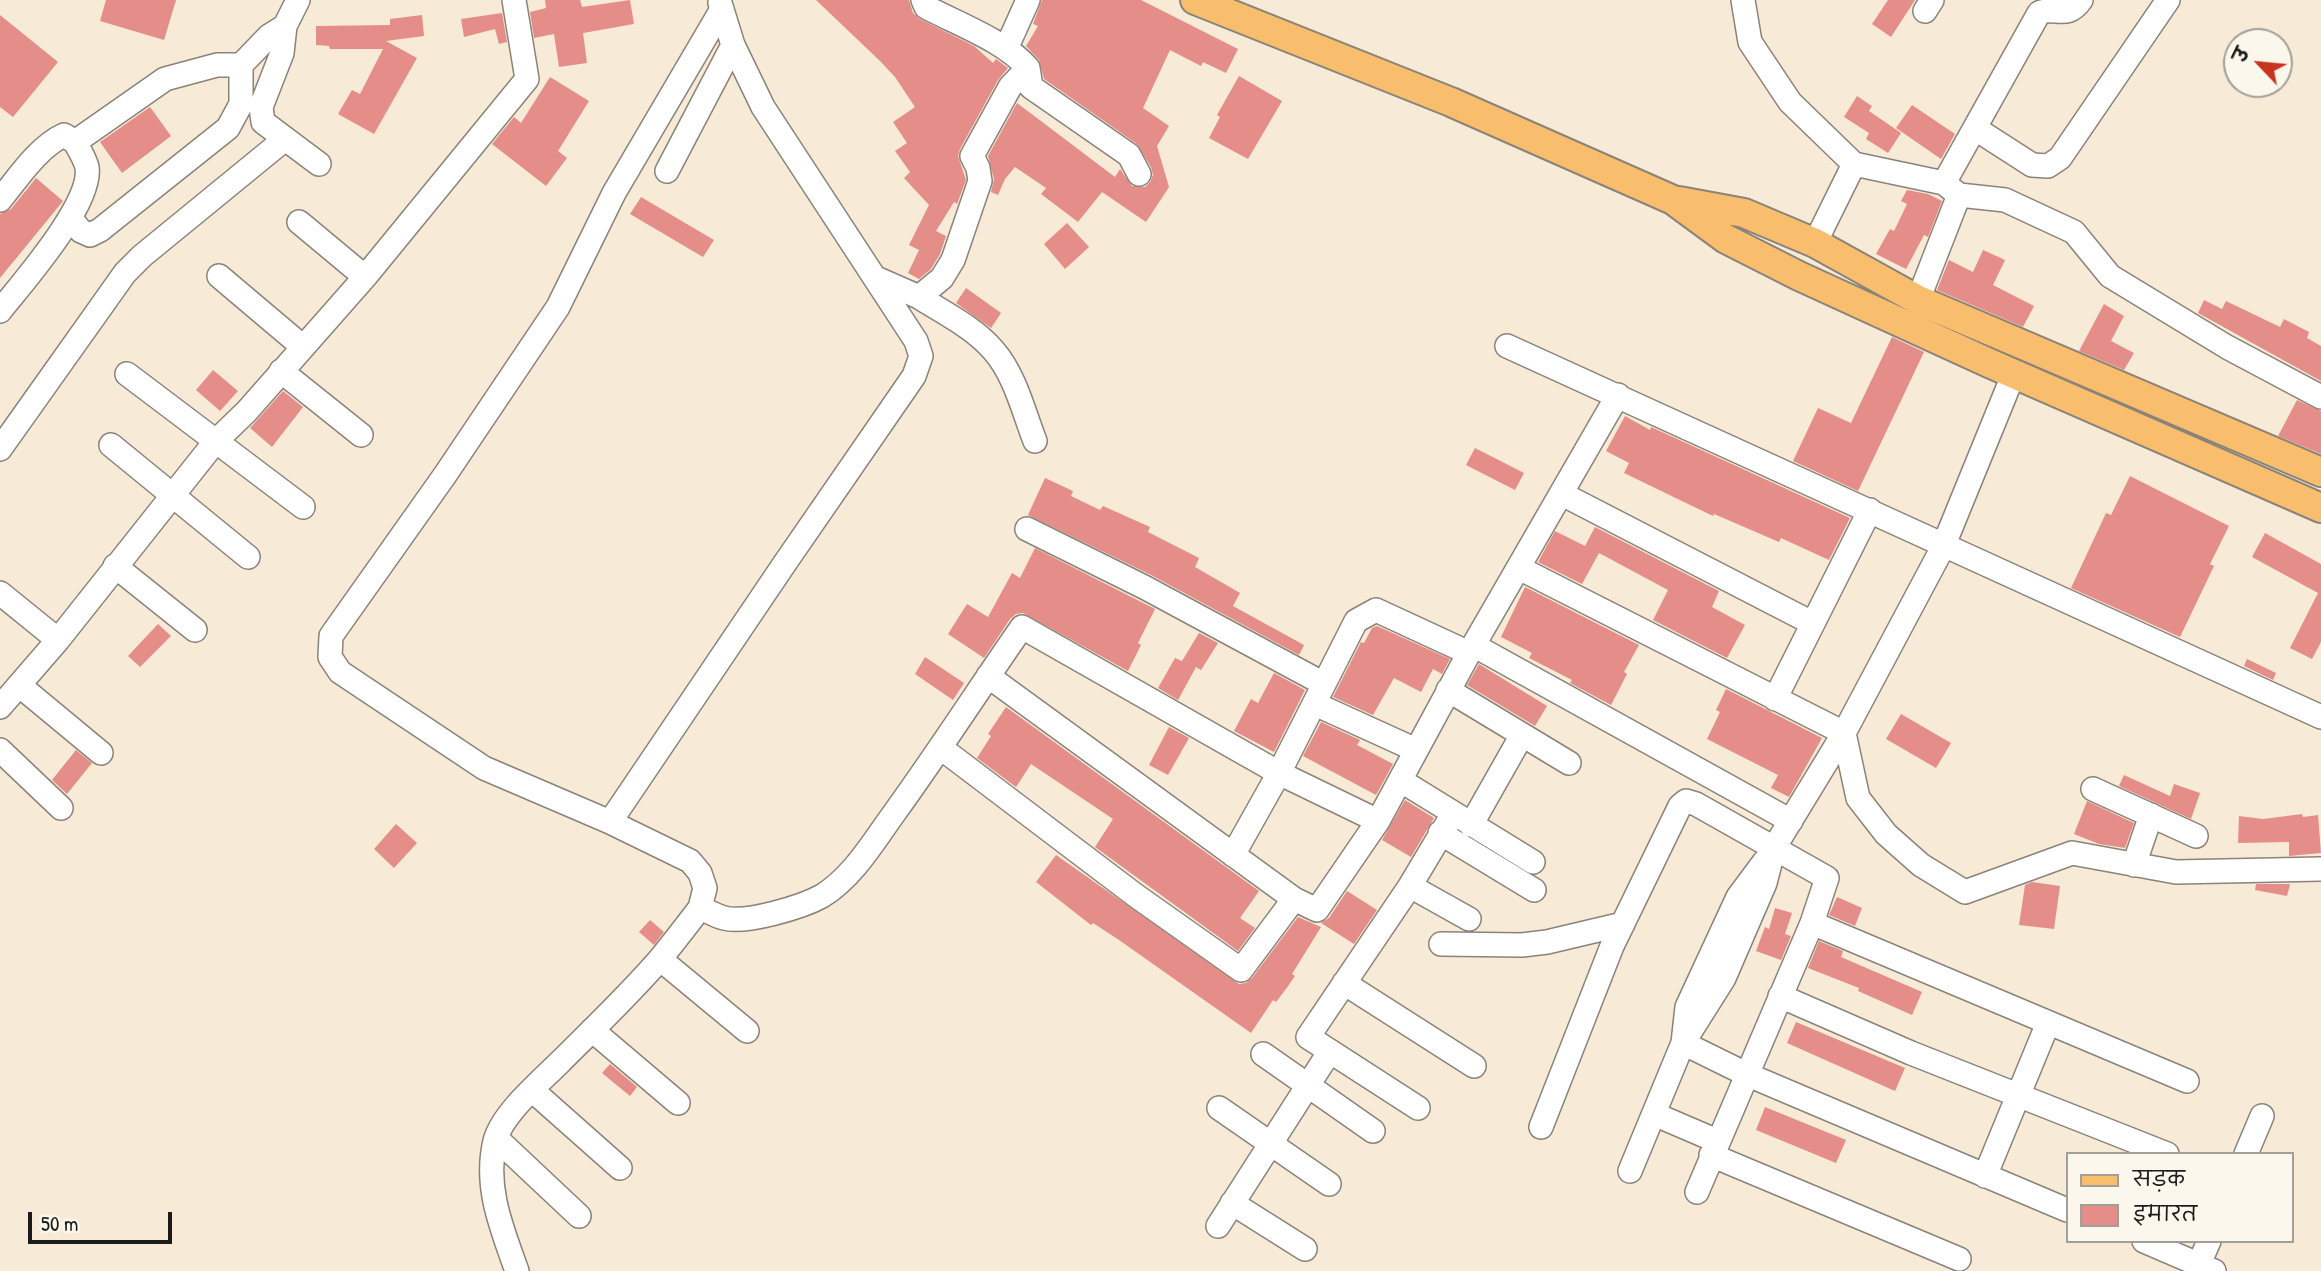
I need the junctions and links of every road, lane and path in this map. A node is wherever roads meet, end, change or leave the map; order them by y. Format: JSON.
{"nodes":[{"id":1,"x":298,"y":0,"type":"edge"},
{"id":2,"x":514,"y":0,"type":"edge"},
{"id":3,"x":923,"y":0,"type":"edge"},
{"id":4,"x":1028,"y":0,"type":"edge"},
{"id":5,"x":1195,"y":0,"type":"edge"},
{"id":6,"x":1743,"y":0,"type":"edge"},
{"id":7,"x":2081,"y":0,"type":"edge"},
{"id":8,"x":2168,"y":0,"type":"edge"},
{"id":9,"x":720,"y":5,"type":"edge"},
{"id":10,"x":1230,"y":6,"type":"edge"},
{"id":11,"x":285,"y":26,"type":"junction"},
{"id":12,"x":733,"y":45,"type":"junction"},
{"id":13,"x":1006,"y":50,"type":"junction"},
{"id":14,"x":241,"y":65,"type":"junction"},
{"id":15,"x":1028,"y":68,"type":"junction"},
{"id":16,"x":1976,"y":129,"type":"junction"},
{"id":17,"x":285,"y":139,"type":"junction"},
{"id":18,"x":75,"y":142,"type":"junction"},
{"id":19,"x":319,"y":164,"type":"dead end"},
{"id":20,"x":1854,"y":164,"type":"junction"},
{"id":21,"x":667,"y":171,"type":"dead end"},
{"id":22,"x":1139,"y":174,"type":"dead end"},
{"id":23,"x":1951,"y":189,"type":"junction"},
{"id":24,"x":0,"y":200,"type":"edge"},
{"id":25,"x":1672,"y":200,"type":"junction"},
{"id":26,"x":70,"y":218,"type":"junction"},
{"id":27,"x":299,"y":222,"type":"dead end"},
{"id":28,"x":1815,"y":243,"type":"junction"},
{"id":29,"x":219,"y":276,"type":"dead end"},
{"id":30,"x":365,"y":277,"type":"junction"},
{"id":31,"x":878,"y":279,"type":"junction"},
{"id":32,"x":919,"y":297,"type":"junction"},
{"id":33,"x":1918,"y":300,"type":"junction"},
{"id":34,"x":0,"y":312,"type":"edge"},
{"id":35,"x":1507,"y":346,"type":"dead end"},
{"id":36,"x":303,"y":347,"type":"junction"},
{"id":37,"x":281,"y":371,"type":"junction"},
{"id":38,"x":2014,"y":373,"type":"junction"},
{"id":39,"x":127,"y":374,"type":"dead end"},
{"id":40,"x":1618,"y":396,"type":"junction"},
{"id":41,"x":2321,"y":397,"type":"edge"},
{"id":42,"x":361,"y":435,"type":"dead end"},
{"id":43,"x":1035,"y":441,"type":"dead end"},
{"id":44,"x":215,"y":442,"type":"junction"},
{"id":45,"x":111,"y":445,"type":"dead end"},
{"id":46,"x":0,"y":449,"type":"edge"},
{"id":47,"x":2321,"y":472,"type":"edge"},
{"id":48,"x":1562,"y":494,"type":"junction"},
{"id":49,"x":175,"y":496,"type":"junction"},
{"id":50,"x":303,"y":508,"type":"dead end"},
{"id":51,"x":2321,"y":508,"type":"edge"},
{"id":52,"x":1870,"y":510,"type":"junction"},
{"id":53,"x":1027,"y":529,"type":"dead end"},
{"id":54,"x":1943,"y":547,"type":"junction"},
{"id":55,"x":248,"y":557,"type":"dead end"},
{"id":56,"x":115,"y":566,"type":"junction"},
{"id":57,"x":1519,"y":568,"type":"junction"},
{"id":58,"x":0,"y":593,"type":"edge"},
{"id":59,"x":1812,"y":623,"type":"junction"},
{"id":60,"x":195,"y":630,"type":"dead end"},
{"id":61,"x":58,"y":640,"type":"junction"},
{"id":62,"x":1472,"y":650,"type":"junction"},
{"id":63,"x":988,"y":676,"type":"junction"},
{"id":64,"x":19,"y":685,"type":"junction"},
{"id":65,"x":1448,"y":690,"type":"junction"},
{"id":66,"x":1319,"y":694,"type":"junction"},
{"id":67,"x":1775,"y":699,"type":"junction"},
{"id":68,"x":0,"y":707,"type":"edge"},
{"id":69,"x":2321,"y":717,"type":"edge"},
{"id":70,"x":1844,"y":733,"type":"junction"},
{"id":71,"x":1522,"y":735,"type":"junction"},
{"id":72,"x":941,"y":748,"type":"junction"},
{"id":73,"x":0,"y":750,"type":"edge"},
{"id":74,"x":1416,"y":750,"type":"junction"},
{"id":75,"x":101,"y":753,"type":"dead end"},
{"id":76,"x":1569,"y":763,"type":"dead end"},
{"id":77,"x":1279,"y":773,"type":"junction"},
{"id":78,"x":1400,"y":780,"type":"junction"},
{"id":79,"x":2093,"y":789,"type":"dead end"},
{"id":80,"x":61,"y":807,"type":"dead end"},
{"id":81,"x":2151,"y":814,"type":"junction"},
{"id":82,"x":1462,"y":819,"type":"junction"},
{"id":83,"x":1378,"y":821,"type":"junction"},
{"id":84,"x":1791,"y":821,"type":"junction"},
{"id":85,"x":610,"y":822,"type":"junction"},
{"id":86,"x":1440,"y":834,"type":"junction"},
{"id":87,"x":2196,"y":836,"type":"dead end"},
{"id":88,"x":1774,"y":848,"type":"junction"},
{"id":89,"x":1233,"y":855,"type":"junction"},
{"id":90,"x":1533,"y":862,"type":"dead end"},
{"id":91,"x":2134,"y":865,"type":"junction"},
{"id":92,"x":2321,"y":869,"type":"edge"},
{"id":93,"x":1410,"y":886,"type":"junction"},
{"id":94,"x":1534,"y":890,"type":"dead end"},
{"id":95,"x":1294,"y":899,"type":"junction"},
{"id":96,"x":700,"y":908,"type":"junction"},
{"id":97,"x":1469,"y":919,"type":"dead end"},
{"id":98,"x":1812,"y":923,"type":"junction"},
{"id":99,"x":1623,"y":924,"type":"junction"},
{"id":100,"x":1441,"y":944,"type":"dead end"},
{"id":101,"x":660,"y":959,"type":"junction"},
{"id":102,"x":1344,"y":983,"type":"junction"},
{"id":103,"x":1780,"y":996,"type":"junction"},
{"id":104,"x":2048,"y":1023,"type":"junction"},
{"id":105,"x":592,"y":1030,"type":"junction"},
{"id":106,"x":747,"y":1031,"type":"dead end"},
{"id":107,"x":1683,"y":1044,"type":"junction"},
{"id":108,"x":1330,"y":1051,"type":"junction"},
{"id":109,"x":1263,"y":1054,"type":"dead end"},
{"id":110,"x":1474,"y":1066,"type":"dead end"},
{"id":111,"x":1746,"y":1074,"type":"junction"},
{"id":112,"x":2187,"y":1081,"type":"dead end"},
{"id":113,"x":1308,"y":1086,"type":"junction"},
{"id":114,"x":532,"y":1090,"type":"junction"},
{"id":115,"x":2019,"y":1097,"type":"junction"},
{"id":116,"x":678,"y":1102,"type":"dead end"},
{"id":117,"x":1219,"y":1108,"type":"dead end"},
{"id":118,"x":1418,"y":1108,"type":"dead end"},
{"id":119,"x":1654,"y":1114,"type":"junction"},
{"id":120,"x":2262,"y":1116,"type":"dead end"},
{"id":121,"x":1541,"y":1127,"type":"dead end"},
{"id":122,"x":1373,"y":1130,"type":"dead end"},
{"id":123,"x":496,"y":1138,"type":"junction"},
{"id":124,"x":1271,"y":1144,"type":"junction"},
{"id":125,"x":1714,"y":1148,"type":"junction"},
{"id":126,"x":2162,"y":1152,"type":"edge"},
{"id":127,"x":2247,"y":1152,"type":"edge"},
{"id":128,"x":620,"y":1168,"type":"dead end"},
{"id":129,"x":1630,"y":1171,"type":"dead end"},
{"id":130,"x":1985,"y":1176,"type":"junction"},
{"id":131,"x":1329,"y":1184,"type":"dead end"},
{"id":132,"x":1697,"y":1192,"type":"dead end"},
{"id":133,"x":1232,"y":1203,"type":"junction"},
{"id":134,"x":2066,"y":1210,"type":"edge"},
{"id":135,"x":579,"y":1216,"type":"dead end"},
{"id":136,"x":1218,"y":1226,"type":"dead end"},
{"id":137,"x":2149,"y":1243,"type":"edge"},
{"id":138,"x":2209,"y":1243,"type":"edge"},
{"id":139,"x":1306,"y":1249,"type":"dead end"},
{"id":140,"x":1959,"y":1259,"type":"dead end"},
{"id":141,"x":2206,"y":1268,"type":"edge"},
{"id":142,"x":517,"y":1271,"type":"edge"}],
"edges":[{"from":1,"to":11,"type":"street"},
{"from":2,"to":30,"type":"street"},
{"from":3,"to":13,"type":"street"},
{"from":4,"to":13,"type":"street"},
{"from":5,"to":10,"type":"main road"},
{"from":6,"to":20,"type":"street"},
{"from":7,"to":16,"type":"street"},
{"from":8,"to":16,"type":"street"},
{"from":9,"to":12,"type":"street"},
{"from":9,"to":85,"type":"street"},
{"from":10,"to":25,"type":"main road"},
{"from":11,"to":14,"type":"street"},
{"from":11,"to":17,"type":"street"},
{"from":12,"to":21,"type":"street"},
{"from":12,"to":31,"type":"street"},
{"from":13,"to":15,"type":"street"},
{"from":14,"to":18,"type":"street"},
{"from":14,"to":26,"type":"street"},
{"from":15,"to":22,"type":"street"},
{"from":15,"to":32,"type":"street"},
{"from":16,"to":23,"type":"street"},
{"from":17,"to":19,"type":"street"},
{"from":17,"to":46,"type":"street"},
{"from":18,"to":24,"type":"street"},
{"from":18,"to":26,"type":"street"},
{"from":20,"to":23,"type":"street"},
{"from":20,"to":28,"type":"street"},
{"from":23,"to":33,"type":"street"},
{"from":23,"to":41,"type":"street"},
{"from":25,"to":28,"type":"main road"},
{"from":25,"to":38,"type":"main road"},
{"from":26,"to":34,"type":"street"},
{"from":27,"to":30,"type":"street"},
{"from":28,"to":33,"type":"main road"},
{"from":29,"to":36,"type":"street"},
{"from":30,"to":36,"type":"street"},
{"from":31,"to":32,"type":"street"},
{"from":31,"to":85,"type":"street"},
{"from":32,"to":43,"type":"street"},
{"from":33,"to":47,"type":"main road"},
{"from":35,"to":40,"type":"street"},
{"from":36,"to":37,"type":"street"},
{"from":37,"to":42,"type":"street"},
{"from":37,"to":44,"type":"street"},
{"from":38,"to":51,"type":"main road"},
{"from":38,"to":54,"type":"street"},
{"from":39,"to":44,"type":"street"},
{"from":40,"to":48,"type":"street"},
{"from":40,"to":52,"type":"street"},
{"from":44,"to":49,"type":"street"},
{"from":44,"to":50,"type":"street"},
{"from":45,"to":49,"type":"street"},
{"from":48,"to":57,"type":"street"},
{"from":48,"to":59,"type":"street"},
{"from":49,"to":55,"type":"street"},
{"from":49,"to":56,"type":"street"},
{"from":52,"to":54,"type":"street"},
{"from":52,"to":59,"type":"street"},
{"from":53,"to":66,"type":"street"},
{"from":54,"to":69,"type":"street"},
{"from":54,"to":70,"type":"street"},
{"from":56,"to":60,"type":"street"},
{"from":56,"to":61,"type":"street"},
{"from":57,"to":62,"type":"street"},
{"from":57,"to":67,"type":"street"},
{"from":58,"to":61,"type":"street"},
{"from":59,"to":67,"type":"street"},
{"from":61,"to":64,"type":"street"},
{"from":62,"to":65,"type":"street"},
{"from":62,"to":66,"type":"street"},
{"from":62,"to":84,"type":"street"},
{"from":63,"to":72,"type":"street"},
{"from":63,"to":77,"type":"street"},
{"from":63,"to":89,"type":"street"},
{"from":64,"to":68,"type":"street"},
{"from":64,"to":75,"type":"street"},
{"from":65,"to":71,"type":"street"},
{"from":65,"to":74,"type":"street"},
{"from":66,"to":74,"type":"street"},
{"from":66,"to":77,"type":"street"},
{"from":67,"to":70,"type":"street"},
{"from":70,"to":84,"type":"street"},
{"from":70,"to":91,"type":"street"},
{"from":71,"to":76,"type":"street"},
{"from":71,"to":82,"type":"street"},
{"from":72,"to":95,"type":"street"},
{"from":72,"to":96,"type":"street"},
{"from":73,"to":80,"type":"street"},
{"from":74,"to":78,"type":"street"},
{"from":77,"to":83,"type":"street"},
{"from":77,"to":89,"type":"street"},
{"from":78,"to":82,"type":"street"},
{"from":78,"to":83,"type":"street"},
{"from":79,"to":81,"type":"street"},
{"from":81,"to":87,"type":"street"},
{"from":81,"to":91,"type":"street"},
{"from":82,"to":86,"type":"street"},
{"from":82,"to":90,"type":"street"},
{"from":83,"to":95,"type":"street"},
{"from":84,"to":88,"type":"street"},
{"from":85,"to":96,"type":"street"},
{"from":86,"to":93,"type":"street"},
{"from":86,"to":94,"type":"street"},
{"from":88,"to":98,"type":"street"},
{"from":88,"to":99,"type":"street"},
{"from":88,"to":107,"type":"street"},
{"from":89,"to":95,"type":"street"},
{"from":91,"to":92,"type":"street"},
{"from":93,"to":97,"type":"street"},
{"from":93,"to":102,"type":"street"},
{"from":96,"to":101,"type":"street"},
{"from":98,"to":103,"type":"street"},
{"from":98,"to":104,"type":"street"},
{"from":99,"to":100,"type":"street"},
{"from":99,"to":121,"type":"street"},
{"from":101,"to":105,"type":"street"},
{"from":101,"to":106,"type":"street"},
{"from":102,"to":108,"type":"street"},
{"from":102,"to":110,"type":"street"},
{"from":103,"to":111,"type":"street"},
{"from":103,"to":115,"type":"street"},
{"from":104,"to":112,"type":"street"},
{"from":104,"to":115,"type":"street"},
{"from":105,"to":114,"type":"street"},
{"from":105,"to":116,"type":"street"},
{"from":107,"to":111,"type":"street"},
{"from":107,"to":119,"type":"street"},
{"from":108,"to":113,"type":"street"},
{"from":108,"to":118,"type":"street"},
{"from":109,"to":113,"type":"street"},
{"from":111,"to":125,"type":"street"},
{"from":111,"to":130,"type":"street"},
{"from":113,"to":122,"type":"street"},
{"from":113,"to":124,"type":"street"},
{"from":114,"to":123,"type":"street"},
{"from":114,"to":128,"type":"street"},
{"from":115,"to":126,"type":"street"},
{"from":115,"to":130,"type":"street"},
{"from":117,"to":124,"type":"street"},
{"from":119,"to":125,"type":"street"},
{"from":119,"to":129,"type":"street"},
{"from":120,"to":127,"type":"street"},
{"from":123,"to":135,"type":"street"},
{"from":123,"to":142,"type":"street"},
{"from":124,"to":131,"type":"street"},
{"from":124,"to":133,"type":"street"},
{"from":125,"to":132,"type":"street"},
{"from":125,"to":140,"type":"street"},
{"from":130,"to":134,"type":"street"},
{"from":133,"to":136,"type":"street"},
{"from":133,"to":139,"type":"street"},
{"from":137,"to":141,"type":"street"},
{"from":138,"to":141,"type":"street"}]}
